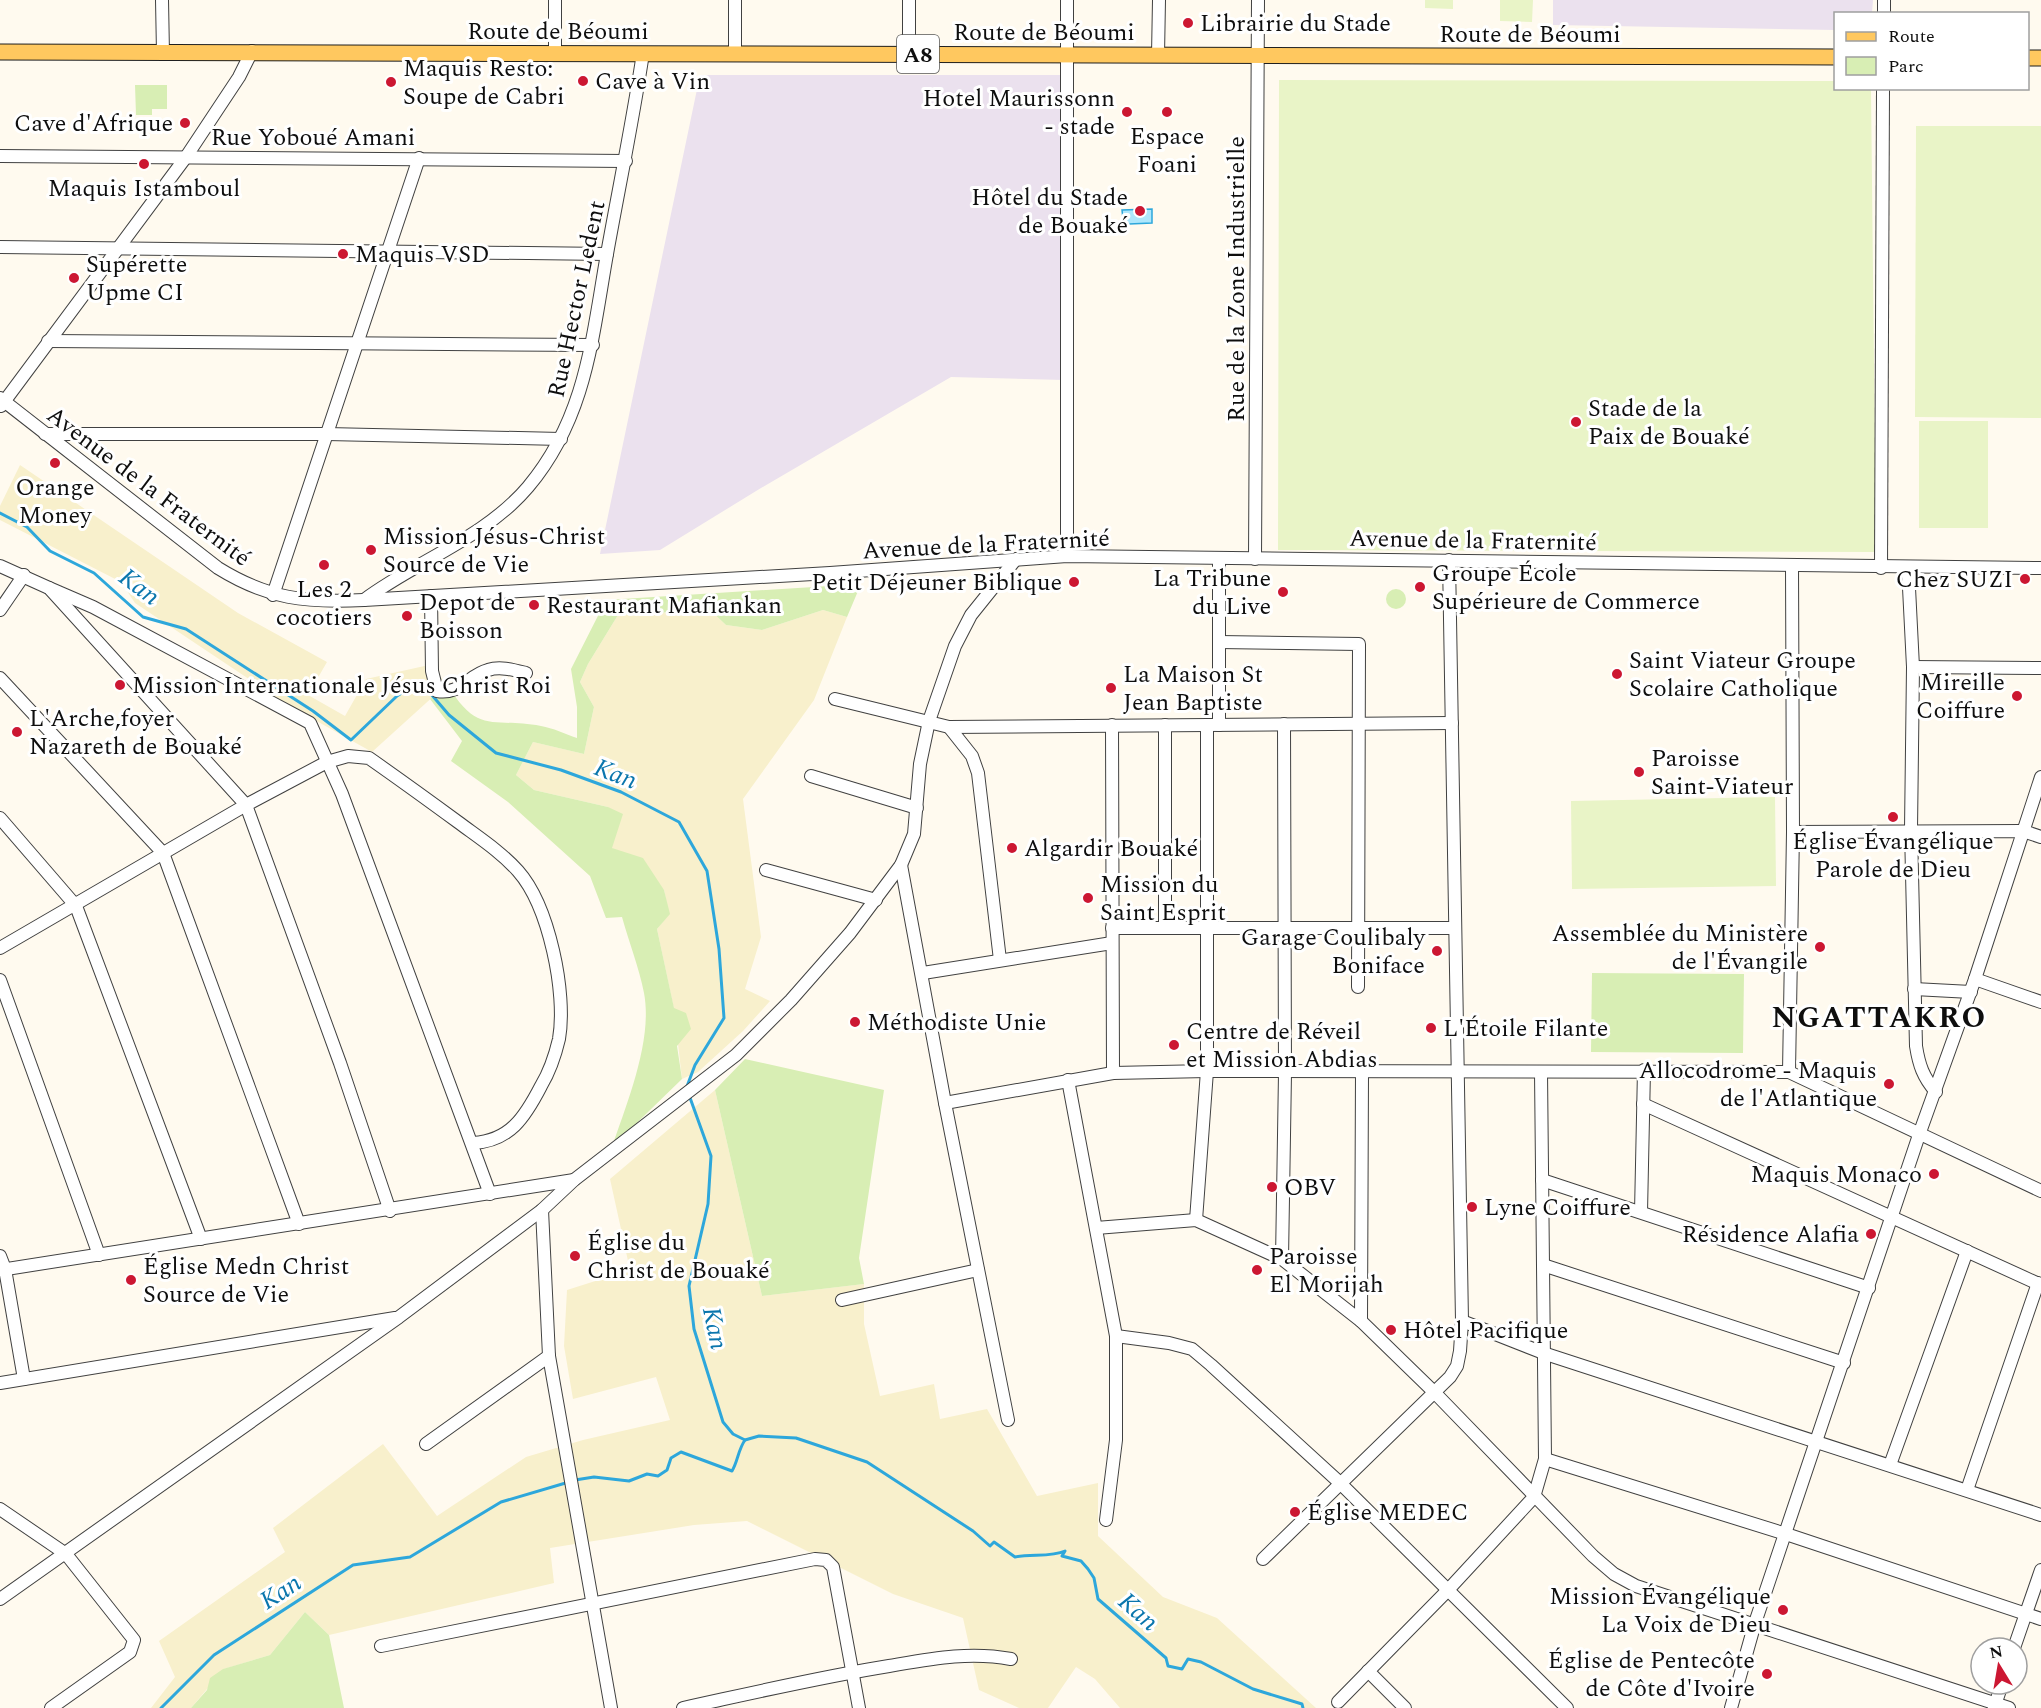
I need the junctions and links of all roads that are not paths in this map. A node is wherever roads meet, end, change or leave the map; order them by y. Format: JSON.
{"nodes":[{"id":1,"x":162,"y":0,"type":"edge"},
{"id":2,"x":555,"y":0,"type":"edge"},
{"id":3,"x":735,"y":0,"type":"edge"},
{"id":4,"x":909,"y":0,"type":"edge"},
{"id":5,"x":1067,"y":0,"type":"edge"},
{"id":6,"x":1159,"y":0,"type":"edge"},
{"id":7,"x":1258,"y":0,"type":"edge"},
{"id":8,"x":252,"y":51,"type":"junction"},
{"id":9,"x":0,"y":52,"type":"edge"},
{"id":10,"x":163,"y":53,"type":"junction"},
{"id":11,"x":643,"y":53,"type":"junction"},
{"id":12,"x":555,"y":54,"type":"junction"},
{"id":13,"x":909,"y":54,"type":"junction"},
{"id":14,"x":735,"y":55,"type":"junction"},
{"id":15,"x":1067,"y":55,"type":"junction"},
{"id":16,"x":1158,"y":55,"type":"junction"},
{"id":17,"x":1258,"y":55,"type":"junction"},
{"id":18,"x":1834,"y":57,"type":"edge"},
{"id":19,"x":1883,"y":90,"type":"edge"},
{"id":20,"x":0,"y":156,"type":"edge"},
{"id":21,"x":186,"y":157,"type":"junction"},
{"id":22,"x":419,"y":158,"type":"junction"},
{"id":23,"x":626,"y":161,"type":"junction"},
{"id":24,"x":0,"y":248,"type":"edge"},
{"id":25,"x":116,"y":248,"type":"junction"},
{"id":26,"x":389,"y":252,"type":"junction"},
{"id":27,"x":607,"y":254,"type":"junction"},
{"id":28,"x":48,"y":341,"type":"junction"},
{"id":29,"x":358,"y":344,"type":"junction"},
{"id":30,"x":593,"y":345,"type":"junction"},
{"id":31,"x":1,"y":402,"type":"edge"},
{"id":32,"x":45,"y":434,"type":"junction"},
{"id":33,"x":327,"y":434,"type":"junction"},
{"id":34,"x":561,"y":439,"type":"junction"},
{"id":35,"x":1068,"y":556,"type":"junction"},
{"id":36,"x":1255,"y":558,"type":"junction"},
{"id":37,"x":1016,"y":559,"type":"junction"},
{"id":38,"x":1219,"y":559,"type":"junction"},
{"id":39,"x":1449,"y":560,"type":"junction"},
{"id":40,"x":0,"y":566,"type":"edge"},
{"id":41,"x":1792,"y":566,"type":"junction"},
{"id":42,"x":1881,"y":567,"type":"junction"},
{"id":43,"x":1908,"y":568,"type":"junction"},
{"id":44,"x":2041,"y":568,"type":"edge"},
{"id":45,"x":24,"y":575,"type":"junction"},
{"id":46,"x":49,"y":588,"type":"junction"},
{"id":47,"x":273,"y":595,"type":"junction"},
{"id":48,"x":431,"y":596,"type":"junction"},
{"id":49,"x":364,"y":600,"type":"junction"},
{"id":50,"x":0,"y":610,"type":"edge"},
{"id":51,"x":1219,"y":642,"type":"junction"},
{"id":52,"x":1913,"y":667,"type":"junction"},
{"id":53,"x":2041,"y":668,"type":"edge"},
{"id":54,"x":526,"y":673,"type":"dead end"},
{"id":55,"x":0,"y":678,"type":"edge"},
{"id":56,"x":835,"y":699,"type":"dead end"},
{"id":57,"x":929,"y":721,"type":"junction"},
{"id":58,"x":1452,"y":723,"type":"junction"},
{"id":59,"x":1284,"y":724,"type":"junction"},
{"id":60,"x":1358,"y":724,"type":"junction"},
{"id":61,"x":1112,"y":725,"type":"junction"},
{"id":62,"x":1165,"y":725,"type":"junction"},
{"id":63,"x":1213,"y":725,"type":"junction"},
{"id":64,"x":949,"y":727,"type":"junction"},
{"id":65,"x":327,"y":762,"type":"junction"},
{"id":66,"x":810,"y":776,"type":"dead end"},
{"id":67,"x":2041,"y":777,"type":"edge"},
{"id":68,"x":246,"y":805,"type":"junction"},
{"id":69,"x":917,"y":808,"type":"junction"},
{"id":70,"x":0,"y":818,"type":"edge"},
{"id":71,"x":1911,"y":830,"type":"junction"},
{"id":72,"x":2023,"y":831,"type":"junction"},
{"id":73,"x":1793,"y":832,"type":"junction"},
{"id":74,"x":2041,"y":837,"type":"edge"},
{"id":75,"x":163,"y":853,"type":"junction"},
{"id":76,"x":901,"y":865,"type":"junction"},
{"id":77,"x":766,"y":870,"type":"dead end"},
{"id":78,"x":876,"y":900,"type":"junction"},
{"id":79,"x":76,"y":906,"type":"junction"},
{"id":80,"x":1165,"y":927,"type":"junction"},
{"id":81,"x":1208,"y":927,"type":"junction"},
{"id":82,"x":1285,"y":927,"type":"junction"},
{"id":83,"x":1112,"y":928,"type":"junction"},
{"id":84,"x":1455,"y":928,"type":"junction"},
{"id":85,"x":1358,"y":929,"type":"junction"},
{"id":86,"x":1112,"y":943,"type":"junction"},
{"id":87,"x":0,"y":948,"type":"edge"},
{"id":88,"x":1000,"y":960,"type":"junction"},
{"id":89,"x":923,"y":973,"type":"junction"},
{"id":90,"x":1975,"y":979,"type":"junction"},
{"id":91,"x":0,"y":980,"type":"edge"},
{"id":92,"x":1358,"y":987,"type":"dead end"},
{"id":93,"x":1914,"y":989,"type":"junction"},
{"id":94,"x":1971,"y":992,"type":"junction"},
{"id":95,"x":2041,"y":1002,"type":"edge"},
{"id":96,"x":1644,"y":1070,"type":"junction"},
{"id":97,"x":1207,"y":1071,"type":"junction"},
{"id":98,"x":1362,"y":1072,"type":"junction"},
{"id":99,"x":1458,"y":1072,"type":"junction"},
{"id":100,"x":1541,"y":1072,"type":"junction"},
{"id":101,"x":1789,"y":1072,"type":"junction"},
{"id":102,"x":1113,"y":1073,"type":"junction"},
{"id":103,"x":1285,"y":1073,"type":"junction"},
{"id":104,"x":1068,"y":1080,"type":"junction"},
{"id":105,"x":1936,"y":1092,"type":"junction"},
{"id":106,"x":945,"y":1102,"type":"junction"},
{"id":107,"x":1643,"y":1104,"type":"junction"},
{"id":108,"x":1920,"y":1132,"type":"junction"},
{"id":109,"x":473,"y":1143,"type":"junction"},
{"id":110,"x":574,"y":1180,"type":"junction"},
{"id":111,"x":1542,"y":1180,"type":"junction"},
{"id":112,"x":2041,"y":1191,"type":"edge"},
{"id":113,"x":490,"y":1194,"type":"junction"},
{"id":114,"x":390,"y":1210,"type":"junction"},
{"id":115,"x":542,"y":1210,"type":"junction"},
{"id":116,"x":1641,"y":1212,"type":"junction"},
{"id":117,"x":1893,"y":1216,"type":"junction"},
{"id":118,"x":1196,"y":1220,"type":"junction"},
{"id":119,"x":299,"y":1224,"type":"junction"},
{"id":120,"x":1096,"y":1228,"type":"junction"},
{"id":121,"x":201,"y":1239,"type":"junction"},
{"id":122,"x":1967,"y":1251,"type":"junction"},
{"id":123,"x":99,"y":1255,"type":"junction"},
{"id":124,"x":0,"y":1256,"type":"edge"},
{"id":125,"x":1282,"y":1259,"type":"junction"},
{"id":126,"x":1543,"y":1265,"type":"junction"},
{"id":127,"x":2,"y":1269,"type":"edge"},
{"id":128,"x":978,"y":1270,"type":"junction"},
{"id":129,"x":2040,"y":1284,"type":"edge"},
{"id":130,"x":1869,"y":1288,"type":"junction"},
{"id":131,"x":842,"y":1300,"type":"dead end"},
{"id":132,"x":399,"y":1317,"type":"junction"},
{"id":133,"x":1361,"y":1321,"type":"junction"},
{"id":134,"x":1462,"y":1321,"type":"junction"},
{"id":135,"x":1116,"y":1336,"type":"junction"},
{"id":136,"x":1546,"y":1354,"type":"junction"},
{"id":137,"x":549,"y":1356,"type":"junction"},
{"id":138,"x":1844,"y":1362,"type":"junction"},
{"id":139,"x":24,"y":1379,"type":"junction"},
{"id":140,"x":0,"y":1383,"type":"edge"},
{"id":141,"x":1435,"y":1393,"type":"junction"},
{"id":142,"x":1008,"y":1420,"type":"dead end"},
{"id":143,"x":1817,"y":1441,"type":"junction"},
{"id":144,"x":426,"y":1444,"type":"dead end"},
{"id":145,"x":1545,"y":1459,"type":"junction"},
{"id":146,"x":1890,"y":1465,"type":"junction"},
{"id":147,"x":1339,"y":1482,"type":"junction"},
{"id":148,"x":1967,"y":1490,"type":"junction"},
{"id":149,"x":1534,"y":1497,"type":"junction"},
{"id":150,"x":0,"y":1509,"type":"edge"},
{"id":151,"x":2041,"y":1515,"type":"edge"},
{"id":152,"x":1106,"y":1520,"type":"dead end"},
{"id":153,"x":1786,"y":1534,"type":"junction"},
{"id":154,"x":66,"y":1554,"type":"junction"},
{"id":155,"x":1263,"y":1559,"type":"dead end"},
{"id":156,"x":2041,"y":1570,"type":"edge"},
{"id":157,"x":1448,"y":1590,"type":"junction"},
{"id":158,"x":0,"y":1599,"type":"edge"},
{"id":159,"x":590,"y":1603,"type":"junction"},
{"id":160,"x":2026,"y":1614,"type":"junction"},
{"id":161,"x":2041,"y":1619,"type":"edge"},
{"id":162,"x":1755,"y":1623,"type":"junction"},
{"id":163,"x":2018,"y":1636,"type":"edge"},
{"id":164,"x":381,"y":1646,"type":"dead end"},
{"id":165,"x":1011,"y":1659,"type":"dead end"},
{"id":166,"x":1368,"y":1671,"type":"junction"},
{"id":167,"x":853,"y":1672,"type":"junction"},
{"id":168,"x":1338,"y":1702,"type":"dead end"},
{"id":169,"x":1995,"y":1706,"type":"edge"},
{"id":170,"x":51,"y":1708,"type":"edge"},
{"id":171,"x":611,"y":1708,"type":"edge"},
{"id":172,"x":683,"y":1708,"type":"edge"},
{"id":173,"x":859,"y":1708,"type":"edge"},
{"id":174,"x":1405,"y":1708,"type":"edge"},
{"id":175,"x":1566,"y":1708,"type":"edge"},
{"id":176,"x":1731,"y":1708,"type":"edge"},
{"id":177,"x":2009,"y":1708,"type":"edge"}],
"edges":[{"from":1,"to":10,"type":"street"},
{"from":2,"to":12,"type":"street"},
{"from":3,"to":14,"type":"street"},
{"from":4,"to":13,"type":"street"},
{"from":5,"to":15,"type":"street"},
{"from":6,"to":16,"type":"street"},
{"from":7,"to":17,"type":"street","name":"Rue de la Zone Industrielle"},
{"from":8,"to":10,"type":"main road","name":"Route de Béoumi","number":"A8"},
{"from":8,"to":12,"type":"main road","name":"Route de Béoumi","number":"A8"},
{"from":8,"to":21,"type":"street"},
{"from":9,"to":10,"type":"main road","name":"Route de Béoumi","number":"A8"},
{"from":11,"to":12,"type":"main road","name":"Route de Béoumi","number":"A8"},
{"from":11,"to":14,"type":"main road","name":"Route de Béoumi","number":"A8"},
{"from":11,"to":23,"type":"street","name":"Rue Hector Ledent"},
{"from":13,"to":14,"type":"main road","name":"Route de Béoumi","number":"A8"},
{"from":13,"to":15,"type":"main road","name":"Route de Béoumi","number":"A8"},
{"from":15,"to":16,"type":"main road","name":"Route de Béoumi","number":"A8"},
{"from":15,"to":35,"type":"street"},
{"from":16,"to":17,"type":"main road","name":"Route de Béoumi","number":"A8"},
{"from":17,"to":18,"type":"main road","name":"Route de Béoumi","number":"A8"},
{"from":17,"to":36,"type":"street","name":"Rue de la Zone Industrielle"},
{"from":19,"to":42,"type":"street"},
{"from":20,"to":21,"type":"street","name":"Rue Yoboué Amani"},
{"from":21,"to":22,"type":"street","name":"Rue Yoboué Amani"},
{"from":21,"to":25,"type":"street"},
{"from":22,"to":23,"type":"street","name":"Rue Yoboué Amani"},
{"from":22,"to":26,"type":"street"},
{"from":23,"to":27,"type":"street","name":"Rue Hector Ledent"},
{"from":24,"to":25,"type":"street"},
{"from":25,"to":26,"type":"street"},
{"from":25,"to":28,"type":"street"},
{"from":26,"to":27,"type":"street"},
{"from":26,"to":29,"type":"street"},
{"from":27,"to":30,"type":"street","name":"Rue Hector Ledent"},
{"from":28,"to":29,"type":"street"},
{"from":28,"to":31,"type":"street"},
{"from":29,"to":30,"type":"street"},
{"from":29,"to":33,"type":"street"},
{"from":30,"to":34,"type":"street","name":"Rue Hector Ledent"},
{"from":31,"to":32,"type":"street","name":"Avenue de la Fraternité"},
{"from":32,"to":33,"type":"street"},
{"from":32,"to":47,"type":"street","name":"Avenue de la Fraternité"},
{"from":33,"to":34,"type":"street"},
{"from":33,"to":47,"type":"street"},
{"from":34,"to":49,"type":"street","name":"Rue Hector Ledent"},
{"from":35,"to":37,"type":"street","name":"Avenue de la Fraternité"},
{"from":35,"to":38,"type":"street","name":"Avenue de la Fraternité"},
{"from":36,"to":38,"type":"street","name":"Avenue de la Fraternité"},
{"from":36,"to":39,"type":"street","name":"Avenue de la Fraternité"},
{"from":37,"to":48,"type":"street","name":"Avenue de la Fraternité"},
{"from":37,"to":57,"type":"street"},
{"from":38,"to":51,"type":"street"},
{"from":39,"to":41,"type":"street","name":"Avenue de la Fraternité"},
{"from":39,"to":58,"type":"street"},
{"from":40,"to":45,"type":"street"},
{"from":41,"to":42,"type":"street","name":"Avenue de la Fraternité"},
{"from":41,"to":73,"type":"street"},
{"from":42,"to":43,"type":"street","name":"Avenue de la Fraternité"},
{"from":43,"to":44,"type":"street","name":"Avenue de la Fraternité"},
{"from":43,"to":52,"type":"street"},
{"from":45,"to":46,"type":"street"},
{"from":45,"to":50,"type":"street"},
{"from":46,"to":65,"type":"street"},
{"from":46,"to":68,"type":"street"},
{"from":47,"to":49,"type":"street","name":"Avenue de la Fraternité"},
{"from":48,"to":49,"type":"street","name":"Avenue de la Fraternité"},
{"from":48,"to":54,"type":"street"},
{"from":51,"to":60,"type":"street"},
{"from":51,"to":63,"type":"street"},
{"from":52,"to":53,"type":"street"},
{"from":52,"to":71,"type":"street"},
{"from":55,"to":75,"type":"street"},
{"from":56,"to":57,"type":"street"},
{"from":57,"to":64,"type":"street"},
{"from":57,"to":69,"type":"street"},
{"from":58,"to":60,"type":"street"},
{"from":58,"to":84,"type":"street"},
{"from":59,"to":60,"type":"street"},
{"from":59,"to":63,"type":"street"},
{"from":59,"to":82,"type":"street"},
{"from":60,"to":85,"type":"street"},
{"from":61,"to":62,"type":"street"},
{"from":61,"to":64,"type":"street"},
{"from":61,"to":83,"type":"street"},
{"from":62,"to":63,"type":"street"},
{"from":62,"to":80,"type":"street"},
{"from":63,"to":81,"type":"street"},
{"from":64,"to":88,"type":"street"},
{"from":65,"to":68,"type":"street"},
{"from":65,"to":109,"type":"street"},
{"from":65,"to":109,"type":"street"},
{"from":66,"to":69,"type":"street"},
{"from":67,"to":72,"type":"street"},
{"from":68,"to":75,"type":"street"},
{"from":68,"to":114,"type":"street"},
{"from":69,"to":76,"type":"street"},
{"from":70,"to":79,"type":"street"},
{"from":71,"to":72,"type":"street"},
{"from":71,"to":73,"type":"street"},
{"from":71,"to":93,"type":"street"},
{"from":72,"to":74,"type":"street"},
{"from":72,"to":90,"type":"street"},
{"from":73,"to":101,"type":"street"},
{"from":75,"to":79,"type":"street"},
{"from":75,"to":119,"type":"street"},
{"from":76,"to":78,"type":"street"},
{"from":76,"to":89,"type":"street"},
{"from":77,"to":78,"type":"street"},
{"from":78,"to":110,"type":"street"},
{"from":79,"to":87,"type":"street"},
{"from":79,"to":121,"type":"street"},
{"from":80,"to":81,"type":"street"},
{"from":80,"to":83,"type":"street"},
{"from":81,"to":82,"type":"street"},
{"from":81,"to":97,"type":"street"},
{"from":82,"to":85,"type":"street"},
{"from":82,"to":103,"type":"street"},
{"from":83,"to":86,"type":"street"},
{"from":84,"to":85,"type":"street"},
{"from":84,"to":99,"type":"street"},
{"from":85,"to":92,"type":"street"},
{"from":86,"to":88,"type":"street"},
{"from":86,"to":102,"type":"street"},
{"from":88,"to":89,"type":"street"},
{"from":89,"to":106,"type":"street"},
{"from":90,"to":94,"type":"street"},
{"from":90,"to":95,"type":"street"},
{"from":91,"to":123,"type":"street"},
{"from":93,"to":94,"type":"street"},
{"from":93,"to":105,"type":"street"},
{"from":94,"to":105,"type":"street"},
{"from":96,"to":100,"type":"street"},
{"from":96,"to":101,"type":"street"},
{"from":96,"to":107,"type":"street"},
{"from":97,"to":102,"type":"street"},
{"from":97,"to":103,"type":"street"},
{"from":97,"to":118,"type":"street"},
{"from":98,"to":99,"type":"street"},
{"from":98,"to":103,"type":"street"},
{"from":98,"to":133,"type":"street"},
{"from":99,"to":100,"type":"street"},
{"from":99,"to":134,"type":"street"},
{"from":100,"to":111,"type":"street"},
{"from":101,"to":108,"type":"street"},
{"from":102,"to":104,"type":"street"},
{"from":103,"to":125,"type":"street"},
{"from":104,"to":106,"type":"street"},
{"from":104,"to":120,"type":"street"},
{"from":105,"to":108,"type":"street"},
{"from":106,"to":128,"type":"street"},
{"from":107,"to":116,"type":"street"},
{"from":107,"to":117,"type":"street"},
{"from":108,"to":112,"type":"street"},
{"from":108,"to":117,"type":"street"},
{"from":109,"to":113,"type":"street"},
{"from":110,"to":113,"type":"street"},
{"from":110,"to":115,"type":"street"},
{"from":111,"to":116,"type":"street"},
{"from":111,"to":126,"type":"street"},
{"from":113,"to":114,"type":"street"},
{"from":114,"to":119,"type":"street"},
{"from":115,"to":132,"type":"street"},
{"from":115,"to":137,"type":"street"},
{"from":116,"to":130,"type":"street"},
{"from":117,"to":122,"type":"street"},
{"from":117,"to":130,"type":"street"},
{"from":118,"to":120,"type":"street"},
{"from":118,"to":125,"type":"street"},
{"from":119,"to":121,"type":"street"},
{"from":120,"to":135,"type":"street"},
{"from":121,"to":123,"type":"street"},
{"from":122,"to":129,"type":"street"},
{"from":122,"to":146,"type":"street"},
{"from":123,"to":127,"type":"street"},
{"from":124,"to":127,"type":"street"},
{"from":125,"to":133,"type":"street"},
{"from":126,"to":136,"type":"street"},
{"from":126,"to":138,"type":"street"},
{"from":127,"to":139,"type":"street"},
{"from":128,"to":131,"type":"street"},
{"from":128,"to":142,"type":"street"},
{"from":129,"to":148,"type":"street"},
{"from":130,"to":138,"type":"street"},
{"from":132,"to":139,"type":"street"},
{"from":132,"to":154,"type":"street"},
{"from":133,"to":141,"type":"street"},
{"from":134,"to":136,"type":"street"},
{"from":134,"to":141,"type":"street"},
{"from":135,"to":147,"type":"street"},
{"from":135,"to":152,"type":"street"},
{"from":136,"to":143,"type":"street"},
{"from":136,"to":145,"type":"street"},
{"from":137,"to":144,"type":"street"},
{"from":137,"to":159,"type":"street"},
{"from":138,"to":143,"type":"street"},
{"from":139,"to":140,"type":"street"},
{"from":141,"to":147,"type":"street"},
{"from":141,"to":149,"type":"street"},
{"from":143,"to":146,"type":"street"},
{"from":143,"to":153,"type":"street"},
{"from":145,"to":149,"type":"street"},
{"from":145,"to":153,"type":"street"},
{"from":146,"to":148,"type":"street"},
{"from":147,"to":155,"type":"street"},
{"from":147,"to":157,"type":"street"},
{"from":148,"to":151,"type":"street"},
{"from":149,"to":157,"type":"street"},
{"from":149,"to":162,"type":"street"},
{"from":150,"to":154,"type":"street"},
{"from":153,"to":160,"type":"street"},
{"from":153,"to":162,"type":"street"},
{"from":154,"to":158,"type":"street"},
{"from":154,"to":170,"type":"street"},
{"from":156,"to":160,"type":"street"},
{"from":157,"to":166,"type":"street"},
{"from":157,"to":175,"type":"street"},
{"from":159,"to":164,"type":"street"},
{"from":159,"to":167,"type":"street"},
{"from":159,"to":171,"type":"street"},
{"from":160,"to":161,"type":"street"},
{"from":160,"to":163,"type":"street"},
{"from":162,"to":169,"type":"street"},
{"from":162,"to":176,"type":"street"},
{"from":165,"to":167,"type":"street"},
{"from":166,"to":168,"type":"street"},
{"from":166,"to":174,"type":"street"},
{"from":167,"to":172,"type":"street"},
{"from":167,"to":173,"type":"street"},
{"from":169,"to":177,"type":"street"}]}
